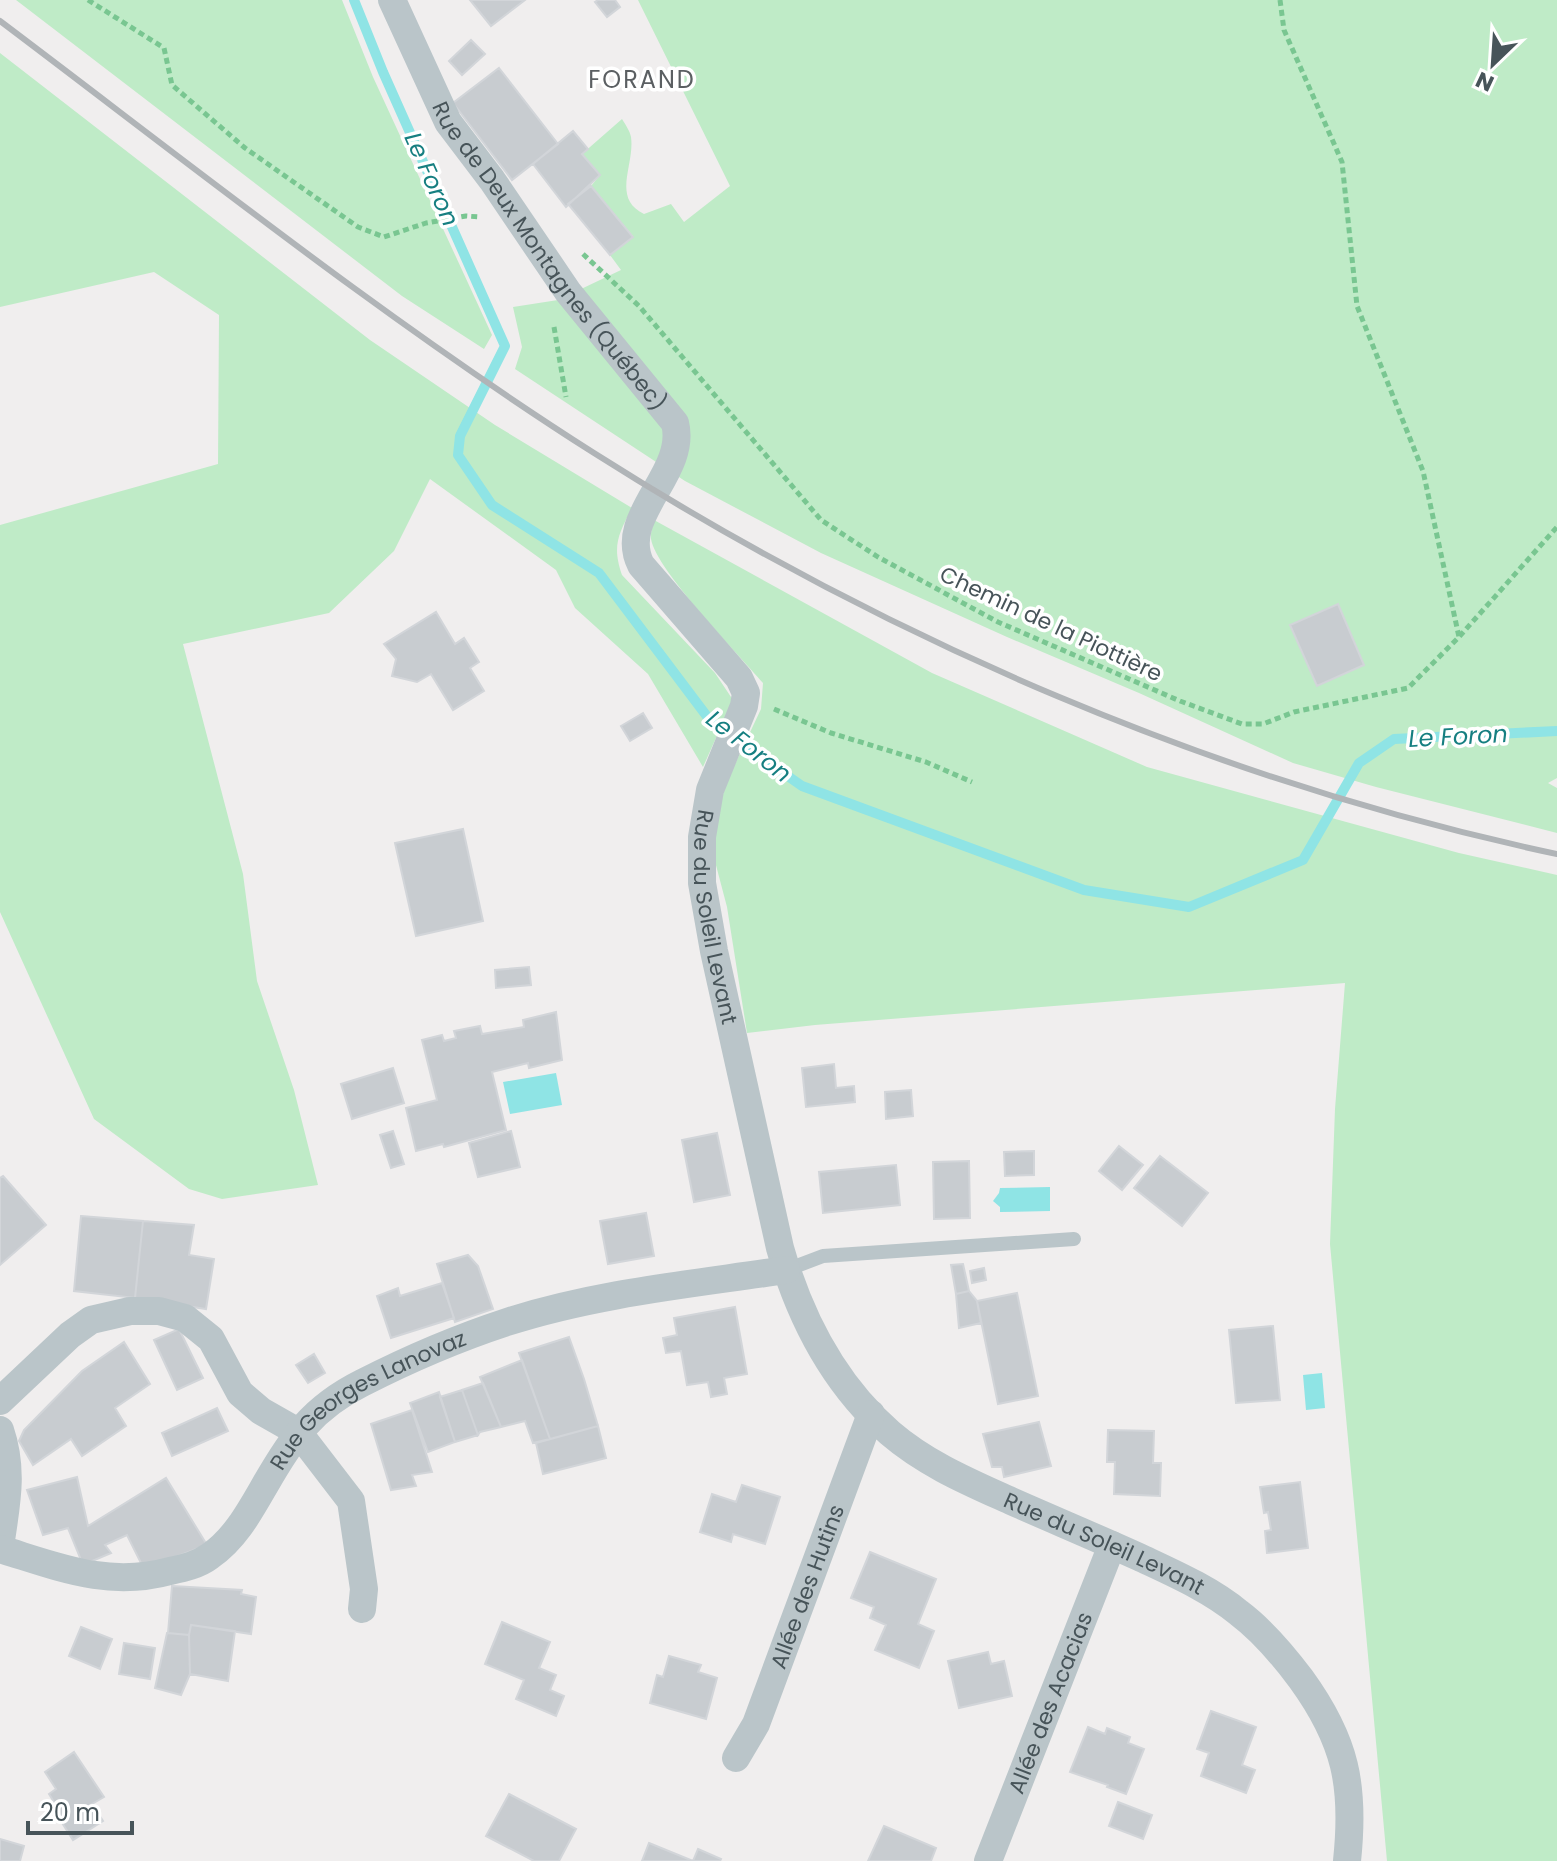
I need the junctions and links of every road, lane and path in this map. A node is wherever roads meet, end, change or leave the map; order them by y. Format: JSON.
{"nodes":[{"id":1,"x":88,"y":0,"type":"edge"},
{"id":2,"x":392,"y":0,"type":"edge"},
{"id":3,"x":1280,"y":0,"type":"edge"},
{"id":4,"x":466,"y":216,"type":"dead end"},
{"id":5,"x":540,"y":250,"type":"junction"},
{"id":6,"x":553,"y":318,"type":"dead end"},
{"id":7,"x":566,"y":397,"type":"dead end"},
{"id":8,"x":1557,"y":527,"type":"edge"},
{"id":9,"x":1459,"y":637,"type":"junction"},
{"id":10,"x":745,"y":700,"type":"junction"},
{"id":11,"x":972,"y":782,"type":"dead end"},
{"id":12,"x":1074,"y":1239,"type":"dead end"},
{"id":13,"x":786,"y":1270,"type":"junction"},
{"id":14,"x":0,"y":1401,"type":"edge"},
{"id":15,"x":871,"y":1414,"type":"junction"},
{"id":16,"x":0,"y":1430,"type":"edge"},
{"id":17,"x":298,"y":1432,"type":"junction"},
{"id":18,"x":1112,"y":1545,"type":"junction"},
{"id":19,"x":0,"y":1548,"type":"edge"},
{"id":20,"x":362,"y":1609,"type":"dead end"},
{"id":21,"x":736,"y":1758,"type":"dead end"},
{"id":22,"x":988,"y":1861,"type":"edge"},
{"id":23,"x":1347,"y":1861,"type":"edge"}],
"edges":[{"from":1,"to":4,"type":"path"},
{"from":2,"to":5,"type":"street","name":"Rue de Deux Montagnes (Québec)"},
{"from":3,"to":9,"type":"path"},
{"from":5,"to":9,"type":"path","name":"Chemin de la Piottière"},
{"from":5,"to":10,"type":"street","name":"Rue de Deux Montagnes (Québec)"},
{"from":6,"to":7,"type":"path"},
{"from":8,"to":9,"type":"path","name":"Chemin de la Piottière"},
{"from":10,"to":11,"type":"path"},
{"from":10,"to":13,"type":"street","name":"Rue du Soleil Levant"},
{"from":12,"to":13,"type":"lane"},
{"from":13,"to":15,"type":"street","name":"Rue du Soleil Levant"},
{"from":13,"to":17,"type":"street","name":"Rue Georges Lanovaz"},
{"from":14,"to":17,"type":"street"},
{"from":15,"to":18,"type":"street","name":"Rue du Soleil Levant"},
{"from":15,"to":21,"type":"street","name":"Allée des Hutins"},
{"from":16,"to":19,"type":"street"},
{"from":17,"to":19,"type":"street","name":"Rue Georges Lanovaz"},
{"from":17,"to":20,"type":"street"},
{"from":18,"to":22,"type":"street","name":"Allée des Acacias"},
{"from":18,"to":23,"type":"street","name":"Rue du Soleil Levant"}]}
